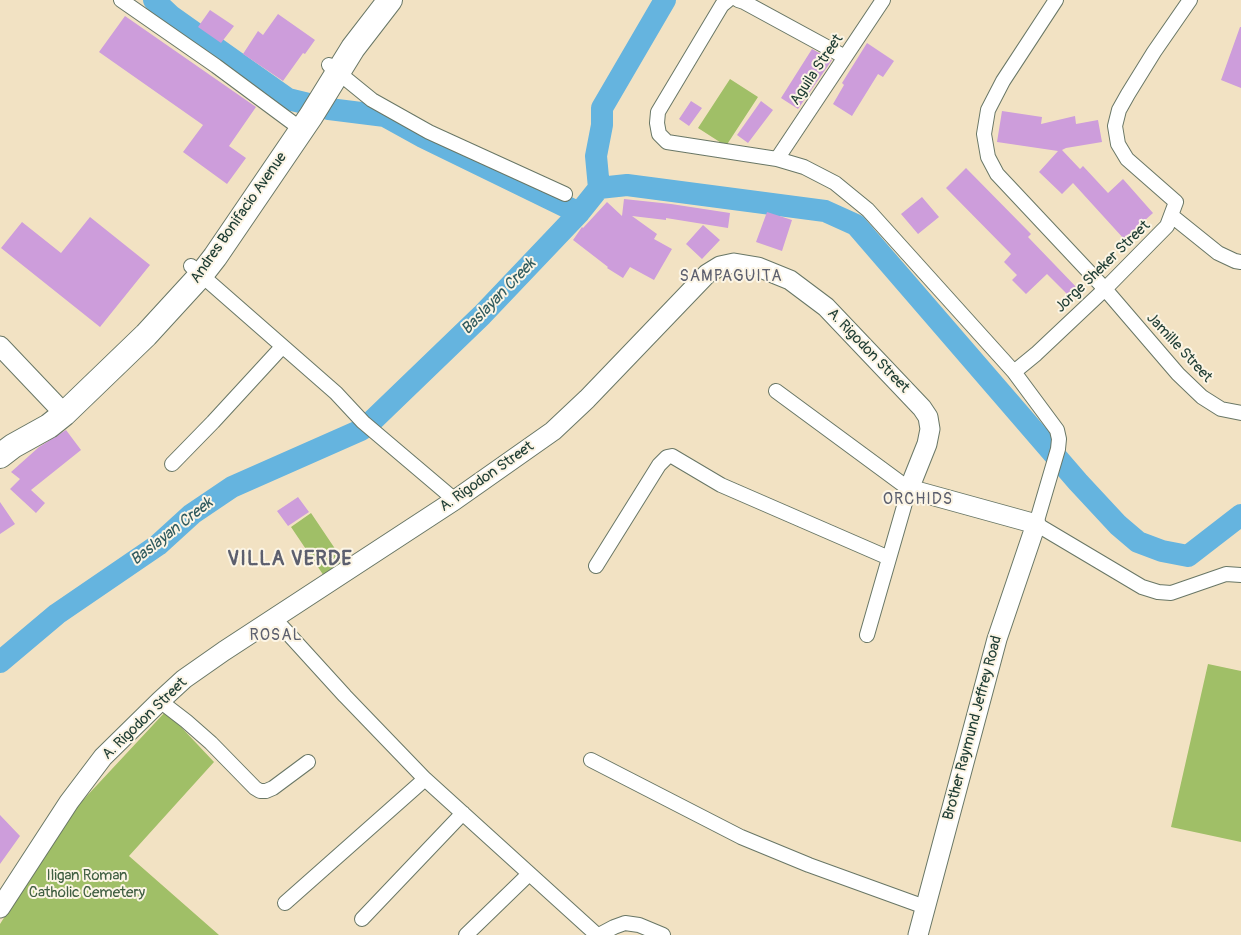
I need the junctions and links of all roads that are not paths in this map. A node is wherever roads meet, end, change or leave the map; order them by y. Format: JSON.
{"nodes":[{"id":1,"x":121,"y":0,"type":"edge"},
{"id":2,"x":374,"y":0,"type":"edge"},
{"id":3,"x":390,"y":0,"type":"edge"},
{"id":4,"x":728,"y":0,"type":"edge"},
{"id":5,"x":738,"y":0,"type":"edge"},
{"id":6,"x":883,"y":0,"type":"edge"},
{"id":7,"x":1056,"y":0,"type":"edge"},
{"id":8,"x":1190,"y":0,"type":"edge"},
{"id":9,"x":845,"y":57,"type":"junction"},
{"id":10,"x":334,"y":68,"type":"junction"},
{"id":11,"x":301,"y":120,"type":"junction"},
{"id":12,"x":777,"y":159,"type":"junction"},
{"id":13,"x":565,"y":194,"type":"dead end"},
{"id":14,"x":1172,"y":216,"type":"junction"},
{"id":15,"x":1241,"y":262,"type":"edge"},
{"id":16,"x":196,"y":270,"type":"junction"},
{"id":17,"x":1105,"y":289,"type":"junction"},
{"id":18,"x":0,"y":346,"type":"edge"},
{"id":19,"x":282,"y":347,"type":"junction"},
{"id":20,"x":1014,"y":372,"type":"junction"},
{"id":21,"x":776,"y":391,"type":"dead end"},
{"id":22,"x":60,"y":409,"type":"junction"},
{"id":23,"x":1241,"y":412,"type":"edge"},
{"id":24,"x":6,"y":451,"type":"edge"},
{"id":25,"x":172,"y":464,"type":"dead end"},
{"id":26,"x":909,"y":489,"type":"junction"},
{"id":27,"x":455,"y":500,"type":"junction"},
{"id":28,"x":1036,"y":524,"type":"junction"},
{"id":29,"x":890,"y":558,"type":"junction"},
{"id":30,"x":596,"y":566,"type":"dead end"},
{"id":31,"x":1241,"y":575,"type":"edge"},
{"id":32,"x":274,"y":618,"type":"junction"},
{"id":33,"x":867,"y":635,"type":"dead end"},
{"id":34,"x":160,"y":701,"type":"junction"},
{"id":35,"x":592,"y":760,"type":"dead end"},
{"id":36,"x":308,"y":762,"type":"dead end"},
{"id":37,"x":425,"y":779,"type":"junction"},
{"id":38,"x":463,"y":813,"type":"junction"},
{"id":39,"x":529,"y":874,"type":"junction"},
{"id":40,"x":285,"y":903,"type":"dead end"},
{"id":41,"x":925,"y":907,"type":"junction"},
{"id":42,"x":0,"y":908,"type":"edge"},
{"id":43,"x":362,"y":919,"type":"dead end"},
{"id":44,"x":466,"y":935,"type":"edge"},
{"id":45,"x":598,"y":935,"type":"edge"},
{"id":46,"x":663,"y":935,"type":"edge"},
{"id":47,"x":918,"y":935,"type":"edge"}],
"edges":[{"from":1,"to":11,"type":"street"},
{"from":2,"to":10,"type":"highway","name":"Andres Bonifacio Avenue"},
{"from":3,"to":10,"type":"highway","name":"Andres Bonifacio Avenue"},
{"from":4,"to":12,"type":"street"},
{"from":5,"to":9,"type":"street"},
{"from":6,"to":9,"type":"street","name":"Aguila Street"},
{"from":7,"to":17,"type":"street","name":"Jamille Street"},
{"from":8,"to":14,"type":"street","name":"Jorge Sheker Street"},
{"from":9,"to":12,"type":"street","name":"Aguila Street"},
{"from":10,"to":11,"type":"highway","name":"Andres Bonifacio Avenue"},
{"from":10,"to":13,"type":"street"},
{"from":11,"to":16,"type":"highway","name":"Andres Bonifacio Avenue"},
{"from":12,"to":20,"type":"street"},
{"from":14,"to":15,"type":"street"},
{"from":14,"to":17,"type":"street","name":"Jorge Sheker Street"},
{"from":16,"to":19,"type":"street"},
{"from":16,"to":22,"type":"highway","name":"Andres Bonifacio Avenue"},
{"from":17,"to":20,"type":"street","name":"Jorge Sheker Street"},
{"from":17,"to":23,"type":"street","name":"Jamille Street"},
{"from":18,"to":22,"type":"street"},
{"from":19,"to":25,"type":"street"},
{"from":19,"to":27,"type":"street"},
{"from":20,"to":28,"type":"street"},
{"from":21,"to":26,"type":"street"},
{"from":22,"to":24,"type":"highway","name":"Andres Bonifacio Avenue"},
{"from":26,"to":27,"type":"street","name":"A. Rigodon Street"},
{"from":26,"to":28,"type":"street"},
{"from":26,"to":29,"type":"street"},
{"from":27,"to":32,"type":"street","name":"A. Rigodon Street"},
{"from":28,"to":31,"type":"street"},
{"from":28,"to":41,"type":"street","name":"Brother Raymund Jeffrey Road"},
{"from":29,"to":30,"type":"street"},
{"from":29,"to":33,"type":"street"},
{"from":32,"to":34,"type":"street","name":"A. Rigodon Street"},
{"from":32,"to":37,"type":"street"},
{"from":34,"to":36,"type":"street"},
{"from":34,"to":42,"type":"street","name":"A. Rigodon Street"},
{"from":35,"to":41,"type":"street"},
{"from":37,"to":38,"type":"street"},
{"from":37,"to":40,"type":"street"},
{"from":38,"to":39,"type":"street"},
{"from":38,"to":43,"type":"street"},
{"from":39,"to":44,"type":"street"},
{"from":39,"to":45,"type":"street"},
{"from":41,"to":47,"type":"street","name":"Brother Raymund Jeffrey Road"},
{"from":45,"to":46,"type":"street"}]}
